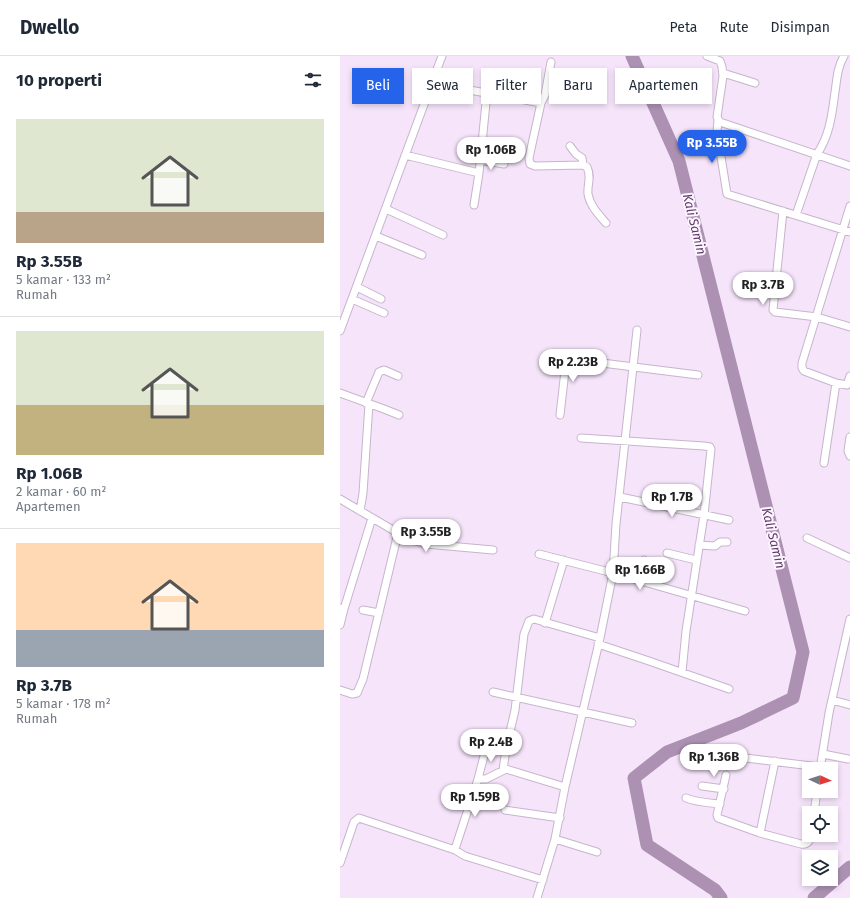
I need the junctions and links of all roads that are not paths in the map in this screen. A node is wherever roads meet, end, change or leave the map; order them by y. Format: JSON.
{"nodes":[{"id":1,"x":442,"y":56,"type":"edge"},
{"id":2,"x":707,"y":56,"type":"edge"},
{"id":3,"x":844,"y":56,"type":"edge"},
{"id":4,"x":551,"y":62,"type":"dead end"},
{"id":5,"x":437,"y":68,"type":"edge"},
{"id":6,"x":723,"y":74,"type":"junction"},
{"id":7,"x":755,"y":83,"type":"dead end"},
{"id":8,"x":541,"y":103,"type":"edge"},
{"id":9,"x":423,"y":104,"type":"edge"},
{"id":10,"x":486,"y":104,"type":"edge"},
{"id":11,"x":541,"y":104,"type":"edge"},
{"id":12,"x":718,"y":119,"type":"junction"},
{"id":13,"x":570,"y":146,"type":"dead end"},
{"id":14,"x":817,"y":154,"type":"junction"},
{"id":15,"x":405,"y":155,"type":"junction"},
{"id":16,"x":480,"y":160,"type":"junction"},
{"id":17,"x":504,"y":164,"type":"dead end"},
{"id":18,"x":583,"y":165,"type":"junction"},
{"id":19,"x":850,"y":166,"type":"edge"},
{"id":20,"x":479,"y":172,"type":"junction"},
{"id":21,"x":474,"y":205,"type":"dead end"},
{"id":22,"x":850,"y":206,"type":"edge"},
{"id":23,"x":386,"y":209,"type":"junction"},
{"id":24,"x":783,"y":211,"type":"junction"},
{"id":25,"x":796,"y":215,"type":"junction"},
{"id":26,"x":606,"y":223,"type":"dead end"},
{"id":27,"x":846,"y":230,"type":"edge"},
{"id":28,"x":443,"y":235,"type":"dead end"},
{"id":29,"x":376,"y":236,"type":"junction"},
{"id":30,"x":422,"y":255,"type":"dead end"},
{"id":31,"x":357,"y":287,"type":"junction"},
{"id":32,"x":352,"y":299,"type":"junction"},
{"id":33,"x":381,"y":299,"type":"dead end"},
{"id":34,"x":384,"y":313,"type":"dead end"},
{"id":35,"x":817,"y":317,"type":"junction"},
{"id":36,"x":850,"y":327,"type":"edge"},
{"id":37,"x":637,"y":330,"type":"dead end"},
{"id":38,"x":340,"y":331,"type":"edge"},
{"id":39,"x":632,"y":366,"type":"junction"},
{"id":40,"x":698,"y":375,"type":"dead end"},
{"id":41,"x":398,"y":376,"type":"dead end"},
{"id":42,"x":850,"y":376,"type":"edge"},
{"id":43,"x":836,"y":383,"type":"junction"},
{"id":44,"x":848,"y":386,"type":"edge"},
{"id":45,"x":340,"y":393,"type":"edge"},
{"id":46,"x":368,"y":404,"type":"junction"},
{"id":47,"x":560,"y":415,"type":"dead end"},
{"id":48,"x":399,"y":416,"type":"dead end"},
{"id":49,"x":850,"y":437,"type":"edge"},
{"id":50,"x":581,"y":438,"type":"dead end"},
{"id":51,"x":625,"y":440,"type":"junction"},
{"id":52,"x":850,"y":456,"type":"edge"},
{"id":53,"x":824,"y":463,"type":"dead end"},
{"id":54,"x":620,"y":497,"type":"junction"},
{"id":55,"x":340,"y":499,"type":"edge"},
{"id":56,"x":360,"y":511,"type":"junction"},
{"id":57,"x":704,"y":515,"type":"junction"},
{"id":58,"x":372,"y":518,"type":"junction"},
{"id":59,"x":729,"y":520,"type":"dead end"},
{"id":60,"x":398,"y":533,"type":"junction"},
{"id":61,"x":807,"y":538,"type":"dead end"},
{"id":62,"x":727,"y":542,"type":"dead end"},
{"id":63,"x":699,"y":545,"type":"junction"},
{"id":64,"x":493,"y":550,"type":"dead end"},
{"id":65,"x":667,"y":553,"type":"dead end"},
{"id":66,"x":539,"y":554,"type":"dead end"},
{"id":67,"x":850,"y":558,"type":"edge"},
{"id":68,"x":564,"y":560,"type":"junction"},
{"id":69,"x":644,"y":560,"type":"dead end"},
{"id":70,"x":696,"y":560,"type":"junction"},
{"id":71,"x":613,"y":573,"type":"junction"},
{"id":72,"x":639,"y":581,"type":"junction"},
{"id":73,"x":690,"y":595,"type":"junction"},
{"id":74,"x":342,"y":609,"type":"edge"},
{"id":75,"x":363,"y":610,"type":"dead end"},
{"id":76,"x":745,"y":611,"type":"dead end"},
{"id":77,"x":380,"y":613,"type":"junction"},
{"id":78,"x":850,"y":619,"type":"edge"},
{"id":79,"x":545,"y":623,"type":"junction"},
{"id":80,"x":340,"y":625,"type":"edge"},
{"id":81,"x":599,"y":641,"type":"junction"},
{"id":82,"x":682,"y":672,"type":"junction"},
{"id":83,"x":340,"y":690,"type":"edge"},
{"id":84,"x":729,"y":690,"type":"dead end"},
{"id":85,"x":493,"y":692,"type":"dead end"},
{"id":86,"x":517,"y":696,"type":"junction"},
{"id":87,"x":832,"y":700,"type":"junction"},
{"id":88,"x":850,"y":705,"type":"edge"},
{"id":89,"x":582,"y":711,"type":"junction"},
{"id":90,"x":632,"y":723,"type":"dead end"},
{"id":91,"x":506,"y":749,"type":"junction"},
{"id":92,"x":823,"y":754,"type":"junction"},
{"id":93,"x":738,"y":757,"type":"dead end"},
{"id":94,"x":848,"y":759,"type":"dead end"},
{"id":95,"x":774,"y":761,"type":"junction"},
{"id":96,"x":821,"y":762,"type":"edge"},
{"id":97,"x":802,"y":765,"type":"edge"},
{"id":98,"x":503,"y":770,"type":"junction"},
{"id":99,"x":726,"y":775,"type":"dead end"},
{"id":100,"x":478,"y":779,"type":"junction"},
{"id":101,"x":702,"y":786,"type":"dead end"},
{"id":102,"x":565,"y":787,"type":"junction"},
{"id":103,"x":724,"y":789,"type":"junction"},
{"id":104,"x":686,"y":798,"type":"dead end"},
{"id":105,"x":720,"y":804,"type":"junction"},
{"id":106,"x":505,"y":810,"type":"dead end"},
{"id":107,"x":560,"y":818,"type":"junction"},
{"id":108,"x":760,"y":833,"type":"junction"},
{"id":109,"x":555,"y":839,"type":"junction"},
{"id":110,"x":809,"y":842,"type":"edge"},
{"id":111,"x":455,"y":850,"type":"junction"},
{"id":112,"x":597,"y":852,"type":"dead end"},
{"id":113,"x":340,"y":863,"type":"edge"},
{"id":114,"x":543,"y":880,"type":"junction"},
{"id":115,"x":537,"y":898,"type":"edge"}],
"edges":[{"from":1,"to":5,"type":"street"},
{"from":2,"to":6,"type":"street"},
{"from":3,"to":14,"type":"street"},
{"from":4,"to":8,"type":"street"},
{"from":6,"to":7,"type":"street"},
{"from":6,"to":12,"type":"street"},
{"from":9,"to":15,"type":"street"},
{"from":10,"to":16,"type":"street"},
{"from":11,"to":18,"type":"street"},
{"from":12,"to":14,"type":"street"},
{"from":12,"to":24,"type":"street"},
{"from":13,"to":18,"type":"street"},
{"from":14,"to":19,"type":"street"},
{"from":14,"to":25,"type":"street"},
{"from":15,"to":20,"type":"street"},
{"from":15,"to":23,"type":"street"},
{"from":16,"to":17,"type":"street"},
{"from":16,"to":20,"type":"street"},
{"from":18,"to":26,"type":"street"},
{"from":20,"to":21,"type":"street"},
{"from":22,"to":27,"type":"street"},
{"from":23,"to":28,"type":"street"},
{"from":23,"to":29,"type":"street"},
{"from":24,"to":25,"type":"street"},
{"from":24,"to":35,"type":"street"},
{"from":25,"to":27,"type":"street"},
{"from":27,"to":35,"type":"street"},
{"from":29,"to":30,"type":"street"},
{"from":29,"to":31,"type":"street"},
{"from":31,"to":32,"type":"street"},
{"from":31,"to":33,"type":"street"},
{"from":32,"to":34,"type":"street"},
{"from":32,"to":38,"type":"street"},
{"from":35,"to":36,"type":"street"},
{"from":35,"to":43,"type":"street"},
{"from":37,"to":39,"type":"street"},
{"from":39,"to":40,"type":"street"},
{"from":39,"to":47,"type":"street"},
{"from":39,"to":51,"type":"street"},
{"from":41,"to":46,"type":"street"},
{"from":42,"to":44,"type":"street"},
{"from":43,"to":44,"type":"street"},
{"from":43,"to":53,"type":"street"},
{"from":45,"to":46,"type":"street"},
{"from":46,"to":48,"type":"street"},
{"from":46,"to":56,"type":"street"},
{"from":49,"to":52,"type":"street"},
{"from":50,"to":51,"type":"street"},
{"from":51,"to":54,"type":"street"},
{"from":51,"to":57,"type":"street"},
{"from":54,"to":57,"type":"street"},
{"from":54,"to":71,"type":"street"},
{"from":55,"to":56,"type":"street"},
{"from":56,"to":58,"type":"street"},
{"from":57,"to":59,"type":"street"},
{"from":57,"to":63,"type":"street"},
{"from":58,"to":60,"type":"street"},
{"from":58,"to":74,"type":"street"},
{"from":60,"to":64,"type":"street"},
{"from":60,"to":77,"type":"street"},
{"from":61,"to":67,"type":"street"},
{"from":62,"to":63,"type":"street"},
{"from":63,"to":70,"type":"street"},
{"from":65,"to":70,"type":"street"},
{"from":66,"to":68,"type":"street"},
{"from":68,"to":71,"type":"street"},
{"from":68,"to":79,"type":"street"},
{"from":69,"to":72,"type":"street"},
{"from":70,"to":73,"type":"street"},
{"from":71,"to":72,"type":"street"},
{"from":71,"to":81,"type":"street"},
{"from":72,"to":73,"type":"street"},
{"from":73,"to":76,"type":"street"},
{"from":73,"to":82,"type":"street"},
{"from":74,"to":80,"type":"street"},
{"from":75,"to":77,"type":"street"},
{"from":77,"to":83,"type":"street"},
{"from":78,"to":87,"type":"street"},
{"from":79,"to":81,"type":"street"},
{"from":79,"to":86,"type":"street"},
{"from":81,"to":82,"type":"street"},
{"from":81,"to":89,"type":"street"},
{"from":82,"to":84,"type":"street"},
{"from":85,"to":86,"type":"street"},
{"from":86,"to":89,"type":"street"},
{"from":86,"to":91,"type":"street"},
{"from":87,"to":88,"type":"street"},
{"from":87,"to":92,"type":"street"},
{"from":89,"to":90,"type":"street"},
{"from":89,"to":102,"type":"street"},
{"from":91,"to":98,"type":"street"},
{"from":91,"to":100,"type":"street"},
{"from":92,"to":94,"type":"street"},
{"from":92,"to":96,"type":"street"},
{"from":93,"to":95,"type":"street"},
{"from":95,"to":97,"type":"street"},
{"from":95,"to":108,"type":"street"},
{"from":98,"to":100,"type":"street"},
{"from":98,"to":102,"type":"street"},
{"from":99,"to":103,"type":"street"},
{"from":100,"to":111,"type":"street"},
{"from":101,"to":103,"type":"street"},
{"from":102,"to":107,"type":"street"},
{"from":103,"to":105,"type":"street"},
{"from":104,"to":105,"type":"street"},
{"from":105,"to":108,"type":"street"},
{"from":106,"to":107,"type":"street"},
{"from":107,"to":109,"type":"street"},
{"from":108,"to":110,"type":"street"},
{"from":109,"to":112,"type":"street"},
{"from":109,"to":114,"type":"street"},
{"from":111,"to":113,"type":"street"},
{"from":111,"to":114,"type":"street"},
{"from":114,"to":115,"type":"street"}]}
